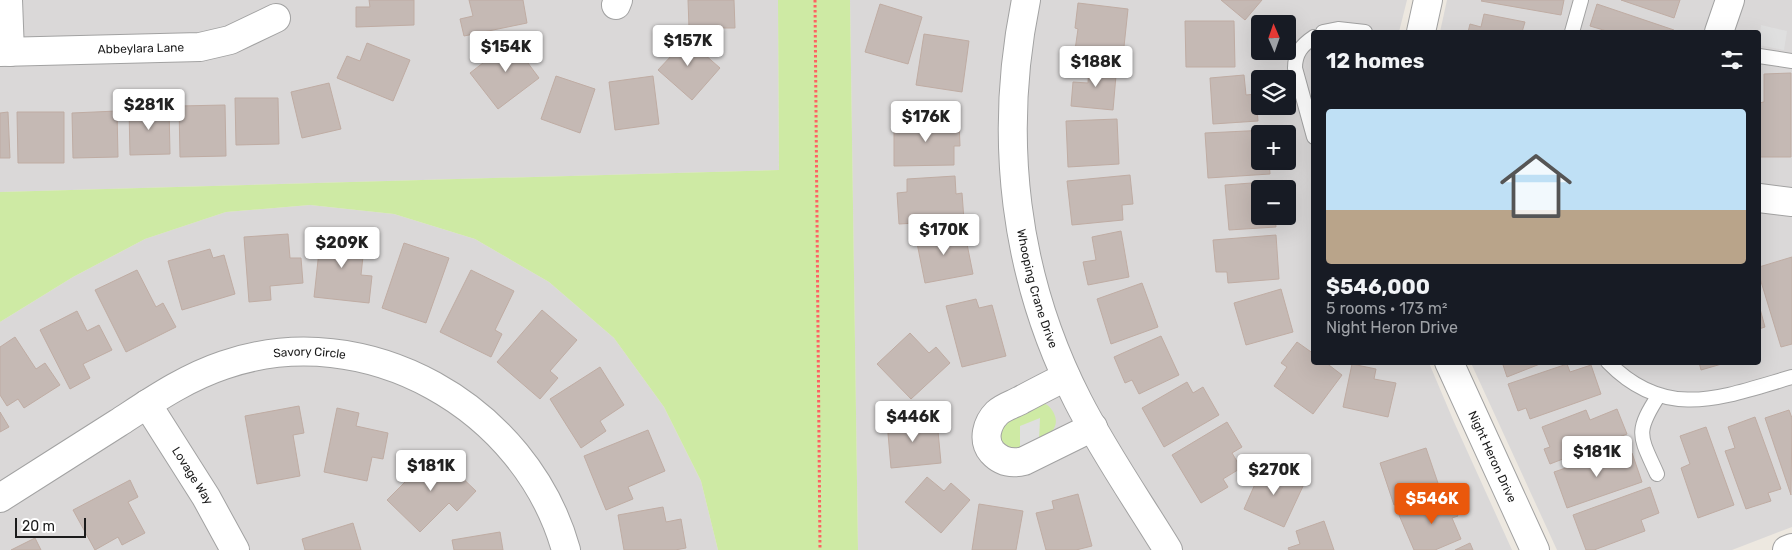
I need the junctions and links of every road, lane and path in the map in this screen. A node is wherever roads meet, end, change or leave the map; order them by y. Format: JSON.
{"nodes":[{"id":1,"x":8,"y":0,"type":"edge"},
{"id":2,"x":814,"y":0,"type":"edge"},
{"id":3,"x":1428,"y":0,"type":"edge"},
{"id":4,"x":1581,"y":0,"type":"edge"},
{"id":5,"x":1730,"y":0,"type":"edge"},
{"id":6,"x":1023,"y":1,"type":"edge"},
{"id":7,"x":276,"y":18,"type":"dead end"},
{"id":8,"x":1333,"y":30,"type":"edge"},
{"id":9,"x":1353,"y":30,"type":"edge"},
{"id":10,"x":1421,"y":30,"type":"edge"},
{"id":11,"x":1573,"y":30,"type":"edge"},
{"id":12,"x":1720,"y":30,"type":"edge"},
{"id":13,"x":1311,"y":40,"type":"edge"},
{"id":14,"x":5,"y":52,"type":"edge"},
{"id":15,"x":1761,"y":56,"type":"edge"},
{"id":16,"x":1792,"y":60,"type":"edge"},
{"id":17,"x":1311,"y":126,"type":"edge"},
{"id":18,"x":1761,"y":198,"type":"edge"},
{"id":19,"x":1792,"y":202,"type":"edge"},
{"id":20,"x":1450,"y":365,"type":"edge"},
{"id":21,"x":1611,"y":365,"type":"edge"},
{"id":22,"x":1066,"y":377,"type":"junction"},
{"id":23,"x":1792,"y":378,"type":"edge"},
{"id":24,"x":1659,"y":395,"type":"junction"},
{"id":25,"x":147,"y":404,"type":"junction"},
{"id":26,"x":1093,"y":427,"type":"junction"},
{"id":27,"x":1657,"y":474,"type":"dead end"},
{"id":28,"x":0,"y":498,"type":"edge"},
{"id":29,"x":1792,"y":548,"type":"edge"},
{"id":30,"x":235,"y":550,"type":"edge"},
{"id":31,"x":566,"y":550,"type":"edge"},
{"id":32,"x":820,"y":550,"type":"edge"},
{"id":33,"x":1168,"y":550,"type":"edge"},
{"id":34,"x":1535,"y":550,"type":"edge"},
{"id":35,"x":1787,"y":550,"type":"edge"}],
"edges":[{"from":1,"to":14,"type":"street"},
{"from":2,"to":32,"type":"path"},
{"from":3,"to":10,"type":"street"},
{"from":4,"to":11,"type":"lane"},
{"from":5,"to":12,"type":"street"},
{"from":6,"to":22,"type":"street","name":"Whooping Crane Drive"},
{"from":7,"to":14,"type":"street","name":"Abbeylara Lane"},
{"from":8,"to":9,"type":"lane"},
{"from":13,"to":17,"type":"lane"},
{"from":15,"to":16,"type":"lane"},
{"from":18,"to":19,"type":"street"},
{"from":20,"to":34,"type":"street","name":"Night Heron Drive"},
{"from":21,"to":24,"type":"lane"},
{"from":22,"to":26,"type":"street","name":"Whooping Crane Drive"},
{"from":22,"to":26,"type":"street"},
{"from":23,"to":24,"type":"lane"},
{"from":24,"to":27,"type":"lane"},
{"from":25,"to":28,"type":"street","name":"Savory Circle"},
{"from":25,"to":30,"type":"street","name":"Lovage Way"},
{"from":25,"to":31,"type":"street","name":"Savory Circle"},
{"from":26,"to":33,"type":"street","name":"Whooping Crane Drive"},
{"from":29,"to":35,"type":"street"}]}
